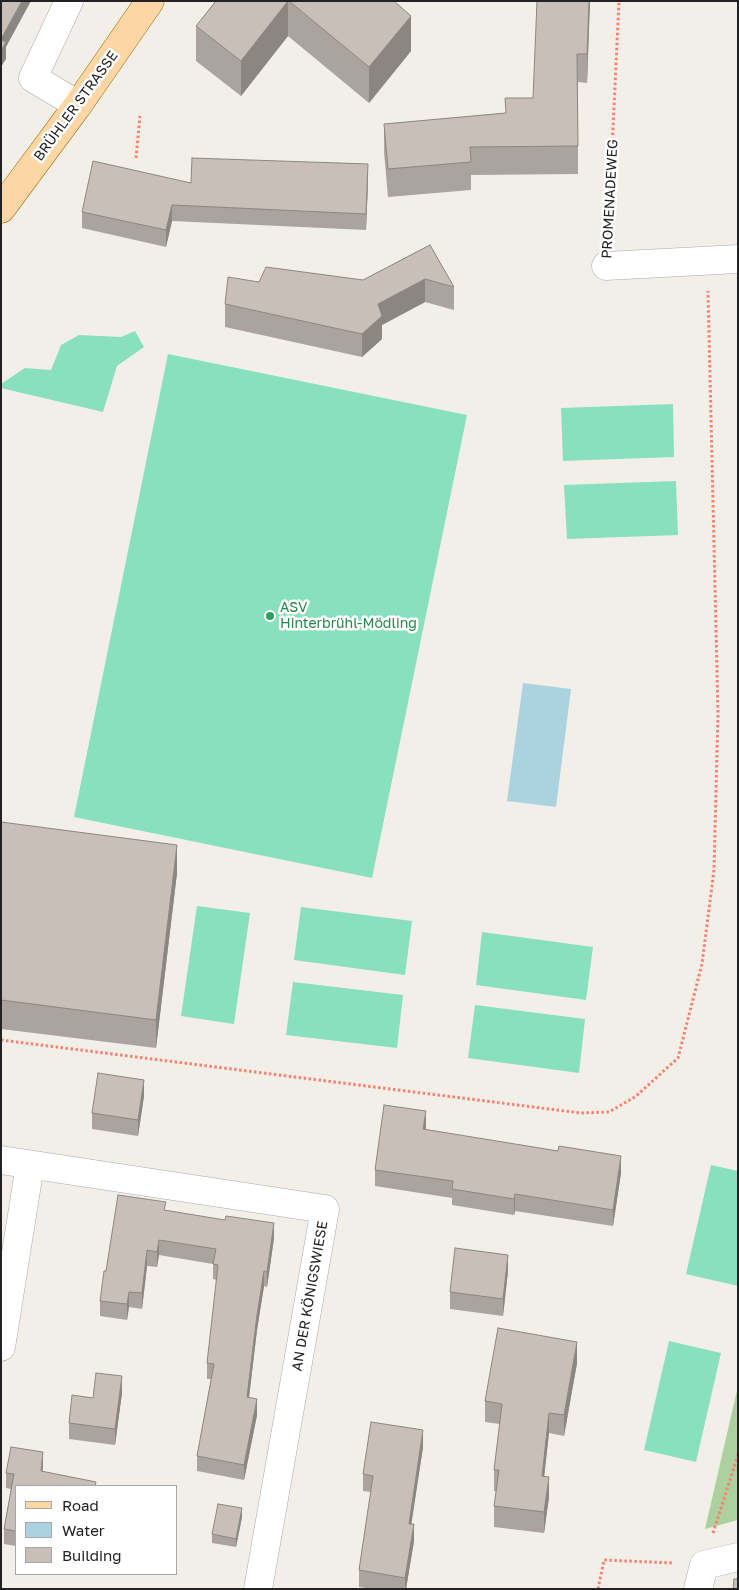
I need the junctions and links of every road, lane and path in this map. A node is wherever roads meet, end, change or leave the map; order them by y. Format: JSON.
{"nodes":[{"id":1,"x":69,"y":1,"type":"edge"},
{"id":2,"x":150,"y":1,"type":"edge"},
{"id":3,"x":619,"y":1,"type":"edge"},
{"id":4,"x":78,"y":104,"type":"junction"},
{"id":5,"x":140,"y":116,"type":"dead end"},
{"id":6,"x":136,"y":158,"type":"dead end"},
{"id":7,"x":1,"y":209,"type":"edge"},
{"id":8,"x":738,"y":259,"type":"edge"},
{"id":9,"x":708,"y":261,"type":"junction"},
{"id":10,"x":606,"y":266,"type":"joint"},
{"id":11,"x":1,"y":1040,"type":"edge"},
{"id":12,"x":1,"y":1160,"type":"edge"},
{"id":13,"x":30,"y":1165,"type":"junction"},
{"id":14,"x":1,"y":1347,"type":"edge"},
{"id":15,"x":738,"y":1455,"type":"edge"},
{"id":16,"x":738,"y":1557,"type":"edge"},
{"id":17,"x":701,"y":1577,"type":"edge"},
{"id":18,"x":258,"y":1589,"type":"edge"},
{"id":19,"x":598,"y":1589,"type":"edge"}],
"edges":[{"from":1,"to":4,"type":"street"},
{"from":2,"to":4,"type":"main road","name":"BRÜHLER STRASSE"},
{"from":3,"to":10,"type":"path","name":"PROMENADEWEG"},
{"from":4,"to":7,"type":"main road","name":"BRÜHLER STRASSE"},
{"from":5,"to":6,"type":"path"},
{"from":8,"to":9,"type":"street","name":"PROMENADEWEG"},
{"from":9,"to":10,"type":"street","name":"PROMENADEWEG"},
{"from":9,"to":11,"type":"path"},
{"from":12,"to":13,"type":"street","name":"AN DER KÖNIGSWIESE"},
{"from":13,"to":14,"type":"street"},
{"from":13,"to":18,"type":"street","name":"AN DER KÖNIGSWIESE"},
{"from":15,"to":17,"type":"path"},
{"from":16,"to":17,"type":"street"},
{"from":17,"to":19,"type":"path"}]}
